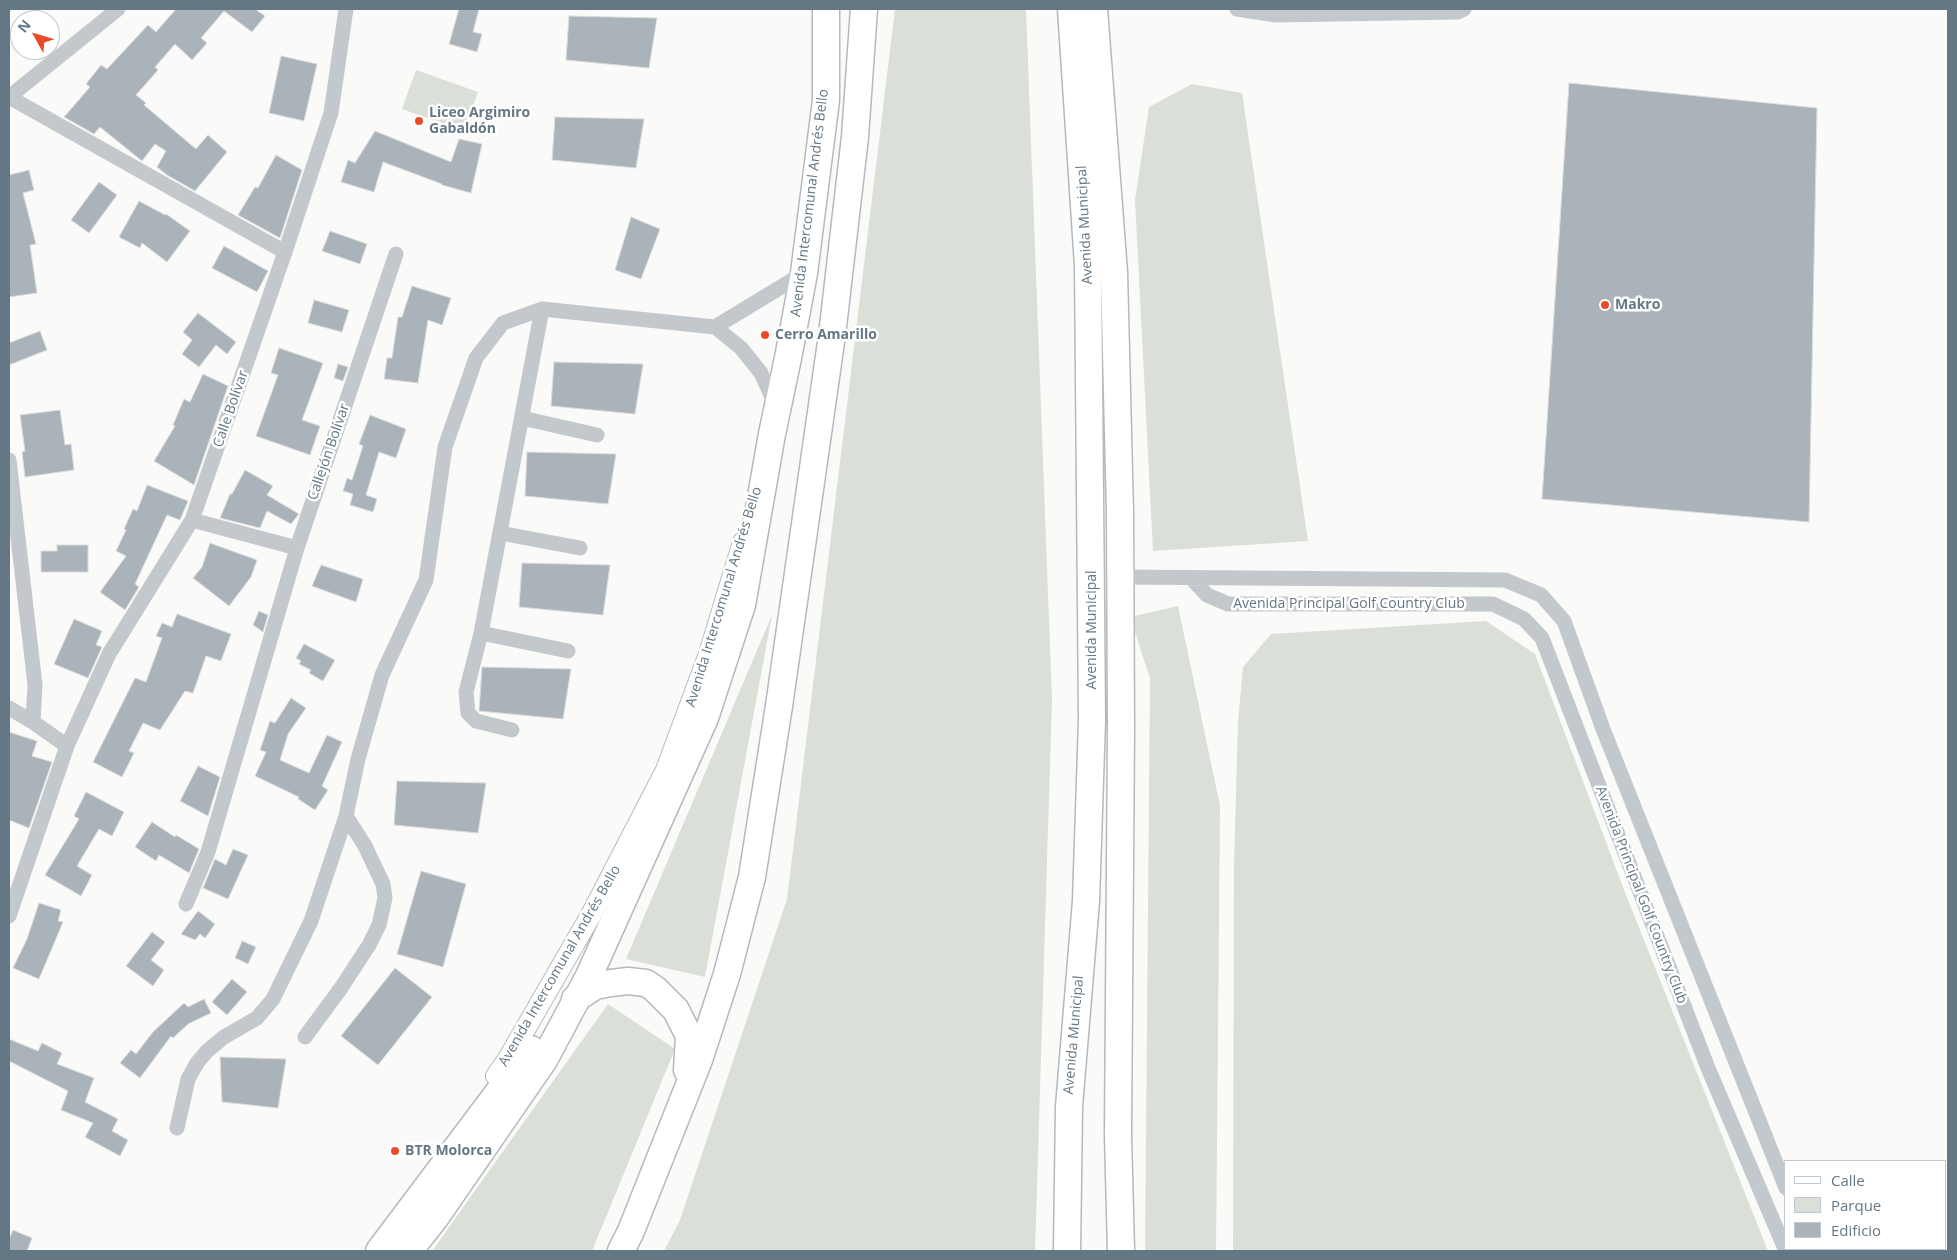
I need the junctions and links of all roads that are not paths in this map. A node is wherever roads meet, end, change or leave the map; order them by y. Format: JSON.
{"nodes":[{"id":1,"x":118,"y":9,"type":"edge"},
{"id":2,"x":346,"y":9,"type":"edge"},
{"id":3,"x":826,"y":9,"type":"edge"},
{"id":4,"x":864,"y":9,"type":"edge"},
{"id":5,"x":1071,"y":9,"type":"edge"},
{"id":6,"x":1094,"y":9,"type":"edge"},
{"id":7,"x":1237,"y":9,"type":"edge"},
{"id":8,"x":1464,"y":9,"type":"edge"},
{"id":9,"x":9,"y":97,"type":"edge"},
{"id":10,"x":286,"y":252,"type":"junction"},
{"id":11,"x":396,"y":254,"type":"dead end"},
{"id":12,"x":804,"y":273,"type":"junction"},
{"id":13,"x":542,"y":309,"type":"junction"},
{"id":14,"x":715,"y":327,"type":"junction"},
{"id":15,"x":777,"y":408,"type":"junction"},
{"id":16,"x":522,"y":418,"type":"junction"},
{"id":17,"x":772,"y":434,"type":"junction"},
{"id":18,"x":597,"y":435,"type":"dead end"},
{"id":19,"x":9,"y":460,"type":"edge"},
{"id":20,"x":192,"y":520,"type":"junction"},
{"id":21,"x":500,"y":533,"type":"junction"},
{"id":22,"x":297,"y":548,"type":"junction"},
{"id":23,"x":580,"y":548,"type":"dead end"},
{"id":24,"x":1120,"y":577,"type":"junction"},
{"id":25,"x":1191,"y":578,"type":"junction"},
{"id":26,"x":480,"y":633,"type":"junction"},
{"id":27,"x":568,"y":651,"type":"dead end"},
{"id":28,"x":9,"y":708,"type":"edge"},
{"id":29,"x":33,"y":722,"type":"junction"},
{"id":30,"x":512,"y":730,"type":"dead end"},
{"id":31,"x":67,"y":746,"type":"junction"},
{"id":32,"x":346,"y":816,"type":"junction"},
{"id":33,"x":186,"y":904,"type":"dead end"},
{"id":34,"x":9,"y":916,"type":"edge"},
{"id":35,"x":578,"y":995,"type":"junction"},
{"id":36,"x":305,"y":1037,"type":"dead end"},
{"id":37,"x":679,"y":1110,"type":"junction"},
{"id":38,"x":177,"y":1128,"type":"dead end"},
{"id":39,"x":1784,"y":1183,"type":"edge"},
{"id":40,"x":1784,"y":1246,"type":"edge"},
{"id":41,"x":367,"y":1251,"type":"edge"},
{"id":42,"x":379,"y":1251,"type":"edge"},
{"id":43,"x":408,"y":1251,"type":"edge"},
{"id":44,"x":621,"y":1251,"type":"edge"},
{"id":45,"x":1067,"y":1251,"type":"edge"},
{"id":46,"x":1121,"y":1251,"type":"edge"}],
"edges":[{"from":1,"to":9,"type":"street"},
{"from":2,"to":10,"type":"street","name":"Calle Bolívar"},
{"from":3,"to":12,"type":"highway","name":"Avenida Intercomunal Andrés Bello"},
{"from":4,"to":37,"type":"highway"},
{"from":5,"to":45,"type":"highway","name":"Avenida Municipal"},
{"from":6,"to":24,"type":"highway","name":"Avenida Municipal"},
{"from":7,"to":8,"type":"street"},
{"from":9,"to":10,"type":"street"},
{"from":10,"to":20,"type":"street","name":"Calle Bolívar"},
{"from":11,"to":22,"type":"street","name":"Callejón Bolívar"},
{"from":12,"to":14,"type":"street"},
{"from":12,"to":15,"type":"highway","name":"Avenida Intercomunal Andrés Bello"},
{"from":13,"to":14,"type":"street"},
{"from":13,"to":16,"type":"street"},
{"from":13,"to":32,"type":"street"},
{"from":14,"to":15,"type":"street"},
{"from":15,"to":17,"type":"highway","name":"Avenida Intercomunal Andrés Bello"},
{"from":16,"to":18,"type":"street"},
{"from":16,"to":21,"type":"street"},
{"from":17,"to":35,"type":"highway"},
{"from":17,"to":41,"type":"main road","name":"Avenida Intercomunal Andrés Bello"},
{"from":19,"to":29,"type":"street"},
{"from":20,"to":22,"type":"street"},
{"from":20,"to":31,"type":"street","name":"Calle Bolívar"},
{"from":21,"to":23,"type":"street"},
{"from":21,"to":26,"type":"street"},
{"from":22,"to":33,"type":"street","name":"Callejón Bolívar"},
{"from":24,"to":25,"type":"street"},
{"from":24,"to":46,"type":"highway","name":"Avenida Municipal"},
{"from":25,"to":39,"type":"street","name":"Avenida Principal Golf Country Club"},
{"from":25,"to":40,"type":"street","name":"Avenida Principal Golf Country Club"},
{"from":26,"to":27,"type":"street"},
{"from":26,"to":30,"type":"street"},
{"from":28,"to":29,"type":"street"},
{"from":29,"to":31,"type":"street"},
{"from":31,"to":34,"type":"street","name":"Calle Bolívar"},
{"from":32,"to":36,"type":"street"},
{"from":32,"to":38,"type":"street"},
{"from":35,"to":37,"type":"highway"},
{"from":35,"to":42,"type":"highway"},
{"from":35,"to":43,"type":"highway"},
{"from":37,"to":44,"type":"highway"}]}
